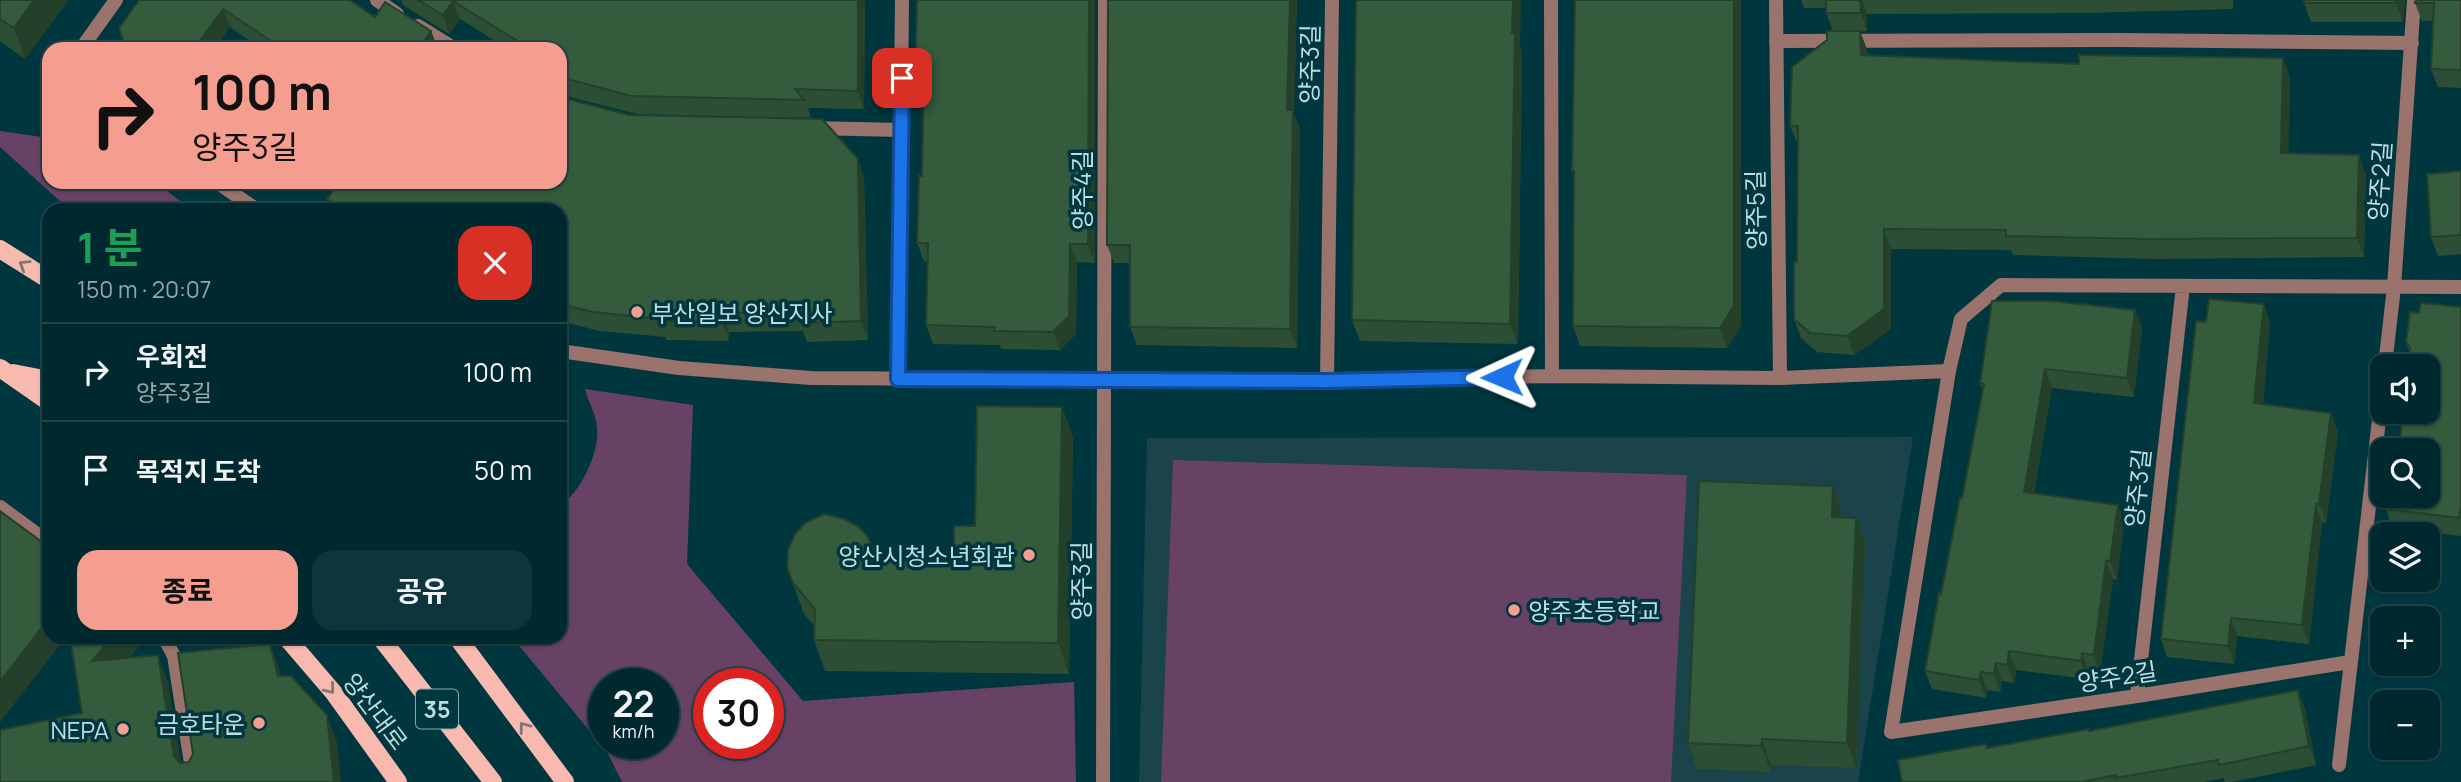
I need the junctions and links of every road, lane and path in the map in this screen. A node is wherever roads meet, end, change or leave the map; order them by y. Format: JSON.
{"nodes":[{"id":1,"x":116,"y":0,"type":"edge"},
{"id":2,"x":377,"y":0,"type":"edge"},
{"id":3,"x":902,"y":0,"type":"edge"},
{"id":4,"x":1105,"y":0,"type":"edge"},
{"id":5,"x":1332,"y":0,"type":"edge"},
{"id":6,"x":1551,"y":0,"type":"edge"},
{"id":7,"x":1776,"y":0,"type":"edge"},
{"id":8,"x":2414,"y":0,"type":"edge"},
{"id":9,"x":1776,"y":41,"type":"junction"},
{"id":10,"x":86,"y":42,"type":"edge"},
{"id":11,"x":444,"y":42,"type":"edge"},
{"id":12,"x":2412,"y":43,"type":"junction"},
{"id":13,"x":789,"y":127,"type":"edge"},
{"id":14,"x":901,"y":130,"type":"junction"},
{"id":15,"x":227,"y":189,"type":"edge"},
{"id":16,"x":247,"y":203,"type":"edge"},
{"id":17,"x":0,"y":249,"type":"edge"},
{"id":18,"x":42,"y":276,"type":"edge"},
{"id":19,"x":2183,"y":286,"type":"junction"},
{"id":20,"x":2461,"y":287,"type":"edge"},
{"id":21,"x":2394,"y":288,"type":"junction"},
{"id":22,"x":567,"y":352,"type":"edge"},
{"id":23,"x":2386,"y":354,"type":"edge"},
{"id":24,"x":2,"y":369,"type":"edge"},
{"id":25,"x":1949,"y":371,"type":"junction"},
{"id":26,"x":1552,"y":376,"type":"junction"},
{"id":27,"x":42,"y":378,"type":"edge"},
{"id":28,"x":1780,"y":378,"type":"junction"},
{"id":29,"x":898,"y":379,"type":"junction"},
{"id":30,"x":1103,"y":380,"type":"junction"},
{"id":31,"x":1327,"y":381,"type":"junction"},
{"id":32,"x":42,"y":397,"type":"edge"},
{"id":33,"x":2378,"y":424,"type":"edge"},
{"id":34,"x":0,"y":507,"type":"edge"},
{"id":35,"x":42,"y":538,"type":"edge"},
{"id":36,"x":168,"y":644,"type":"edge"},
{"id":37,"x":292,"y":644,"type":"edge"},
{"id":38,"x":385,"y":644,"type":"edge"},
{"id":39,"x":462,"y":644,"type":"edge"},
{"id":40,"x":2350,"y":662,"type":"junction"},
{"id":41,"x":2137,"y":696,"type":"junction"},
{"id":42,"x":2339,"y":765,"type":"dead end"},
{"id":43,"x":194,"y":782,"type":"edge"},
{"id":44,"x":398,"y":782,"type":"edge"},
{"id":45,"x":493,"y":782,"type":"edge"},
{"id":46,"x":565,"y":782,"type":"edge"},
{"id":47,"x":1103,"y":782,"type":"edge"}],
"edges":[{"from":1,"to":10,"type":"street"},
{"from":2,"to":11,"type":"street"},
{"from":3,"to":14,"type":"street"},
{"from":4,"to":30,"type":"street","name":"양주4길"},
{"from":5,"to":31,"type":"street","name":"양주3길"},
{"from":6,"to":26,"type":"street"},
{"from":7,"to":9,"type":"street","name":"양주5길"},
{"from":8,"to":12,"type":"street","name":"양주2길"},
{"from":9,"to":12,"type":"street"},
{"from":9,"to":28,"type":"street","name":"양주5길"},
{"from":12,"to":21,"type":"street","name":"양주2길"},
{"from":13,"to":14,"type":"street"},
{"from":14,"to":29,"type":"street"},
{"from":15,"to":16,"type":"street"},
{"from":18,"to":17,"type":"main road","one_way":true},
{"from":19,"to":21,"type":"street"},
{"from":19,"to":25,"type":"street"},
{"from":19,"to":41,"type":"street","name":"양주3길"},
{"from":20,"to":21,"type":"street"},
{"from":21,"to":23,"type":"street","name":"양주2길"},
{"from":22,"to":29,"type":"street"},
{"from":24,"to":27,"type":"main road"},
{"from":24,"to":32,"type":"main road"},
{"from":25,"to":28,"type":"street"},
{"from":25,"to":41,"type":"street","name":"양주2길"},
{"from":26,"to":28,"type":"street"},
{"from":26,"to":31,"type":"street"},
{"from":29,"to":30,"type":"street"},
{"from":30,"to":31,"type":"street"},
{"from":30,"to":47,"type":"street","name":"양주3길"},
{"from":33,"to":40,"type":"street"},
{"from":34,"to":35,"type":"street"},
{"from":36,"to":43,"type":"street"},
{"from":37,"to":44,"type":"main road","name":"양산대로","one_way":true},
{"from":38,"to":45,"type":"main road","name":"양산대로","number":"35"},
{"from":46,"to":39,"type":"main road","one_way":true},
{"from":40,"to":41,"type":"street","name":"양주2길"},
{"from":40,"to":42,"type":"street"}]}
